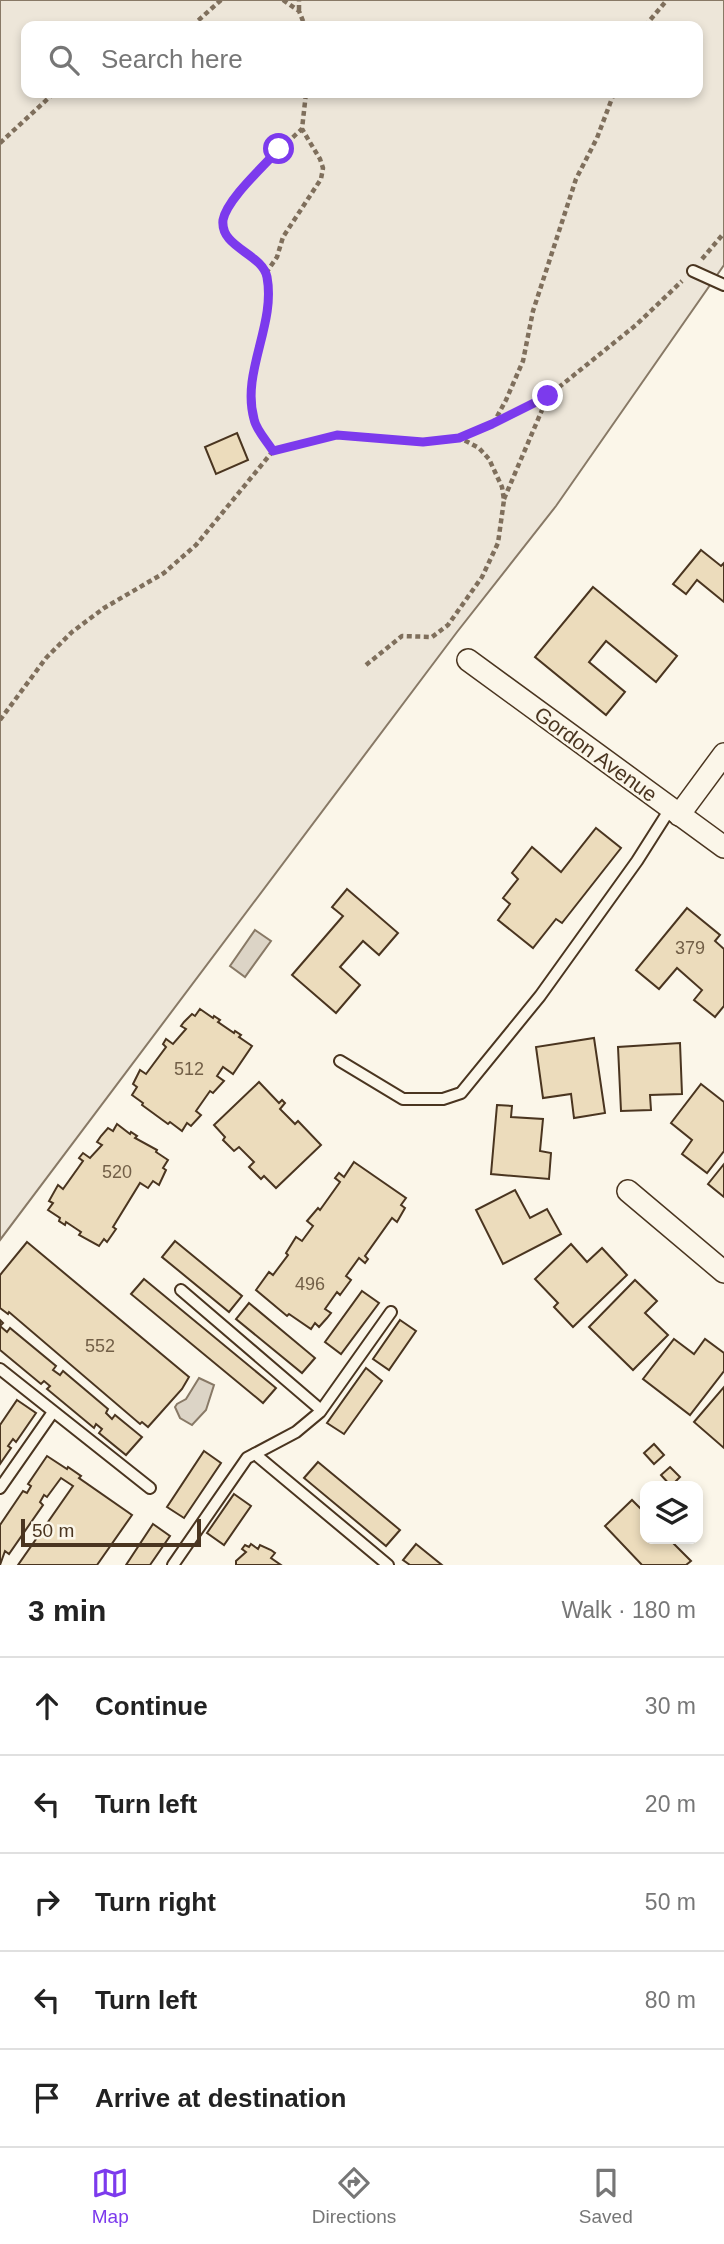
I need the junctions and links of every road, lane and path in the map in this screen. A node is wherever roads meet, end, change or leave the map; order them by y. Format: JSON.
{"nodes":[{"id":1,"x":221,"y":0,"type":"edge"},
{"id":2,"x":283,"y":0,"type":"edge"},
{"id":3,"x":299,"y":0,"type":"edge"},
{"id":4,"x":667,"y":0,"type":"edge"},
{"id":5,"x":299,"y":11,"type":"junction"},
{"id":6,"x":197,"y":21,"type":"edge"},
{"id":7,"x":303,"y":21,"type":"edge"},
{"id":8,"x":649,"y":21,"type":"edge"},
{"id":9,"x":49,"y":98,"type":"edge"},
{"id":10,"x":305,"y":98,"type":"edge"},
{"id":11,"x":612,"y":98,"type":"edge"},
{"id":12,"x":302,"y":129,"type":"junction"},
{"id":13,"x":0,"y":143,"type":"edge"},
{"id":14,"x":724,"y":233,"type":"edge"},
{"id":15,"x":692,"y":271,"type":"junction"},
{"id":16,"x":266,"y":273,"type":"junction"},
{"id":17,"x":724,"y":285,"type":"edge"},
{"id":18,"x":548,"y":396,"type":"junction"},
{"id":19,"x":492,"y":424,"type":"junction"},
{"id":20,"x":459,"y":438,"type":"junction"},
{"id":21,"x":273,"y":451,"type":"junction"},
{"id":22,"x":504,"y":500,"type":"junction"},
{"id":23,"x":468,"y":660,"type":"dead end"},
{"id":24,"x":366,"y":665,"type":"dead end"},
{"id":25,"x":0,"y":720,"type":"edge"},
{"id":26,"x":724,"y":754,"type":"edge"},
{"id":27,"x":674,"y":812,"type":"junction"},
{"id":28,"x":724,"y":847,"type":"edge"},
{"id":29,"x":340,"y":1061,"type":"dead end"},
{"id":30,"x":628,"y":1191,"type":"dead end"},
{"id":31,"x":724,"y":1272,"type":"edge"},
{"id":32,"x":181,"y":1290,"type":"dead end"},
{"id":33,"x":391,"y":1312,"type":"dead end"},
{"id":34,"x":0,"y":1369,"type":"edge"},
{"id":35,"x":321,"y":1410,"type":"junction"},
{"id":36,"x":53,"y":1412,"type":"junction"},
{"id":37,"x":255,"y":1454,"type":"junction"},
{"id":38,"x":0,"y":1488,"type":"edge"},
{"id":39,"x":150,"y":1488,"type":"dead end"},
{"id":40,"x":173,"y":1565,"type":"edge"},
{"id":41,"x":388,"y":1565,"type":"edge"}],
"edges":[{"from":1,"to":6,"type":"path"},
{"from":2,"to":5,"type":"path"},
{"from":3,"to":5,"type":"path"},
{"from":4,"to":8,"type":"path"},
{"from":5,"to":7,"type":"path"},
{"from":9,"to":13,"type":"path"},
{"from":10,"to":12,"type":"path"},
{"from":11,"to":19,"type":"path"},
{"from":12,"to":16,"type":"path"},
{"from":12,"to":16,"type":"path"},
{"from":14,"to":15,"type":"path"},
{"from":15,"to":17,"type":"lane"},
{"from":15,"to":18,"type":"path"},
{"from":16,"to":21,"type":"path"},
{"from":18,"to":19,"type":"path"},
{"from":18,"to":22,"type":"path"},
{"from":19,"to":20,"type":"path"},
{"from":20,"to":21,"type":"path"},
{"from":20,"to":22,"type":"path"},
{"from":21,"to":25,"type":"path"},
{"from":22,"to":24,"type":"path"},
{"from":23,"to":27,"type":"street","name":"Gordon Avenue"},
{"from":26,"to":27,"type":"street"},
{"from":27,"to":28,"type":"street","name":"Gordon Avenue"},
{"from":27,"to":29,"type":"lane"},
{"from":30,"to":31,"type":"street"},
{"from":32,"to":35,"type":"lane"},
{"from":33,"to":35,"type":"lane"},
{"from":34,"to":36,"type":"lane"},
{"from":35,"to":37,"type":"lane"},
{"from":36,"to":38,"type":"lane"},
{"from":36,"to":39,"type":"lane"},
{"from":37,"to":40,"type":"lane"},
{"from":37,"to":41,"type":"lane"}]}
